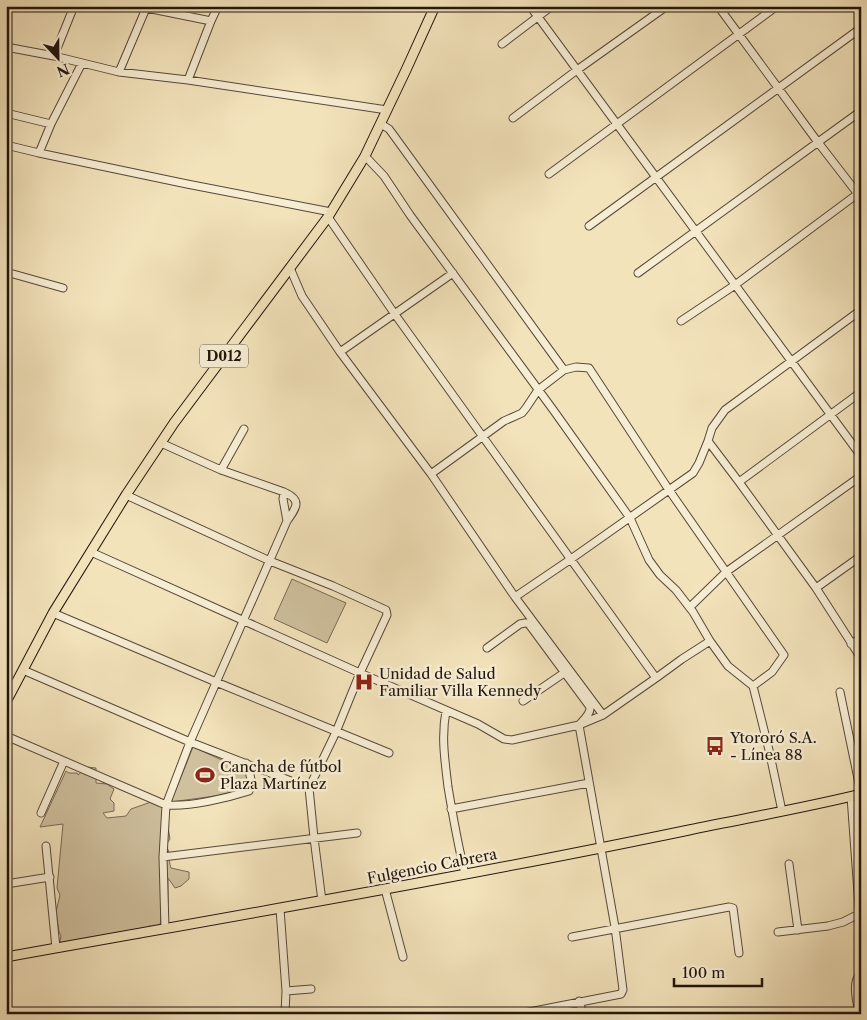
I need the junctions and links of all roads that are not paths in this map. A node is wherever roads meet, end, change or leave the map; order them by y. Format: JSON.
{"nodes":[{"id":1,"x":74,"y":6,"type":"edge"},
{"id":2,"x":136,"y":6,"type":"edge"},
{"id":3,"x":218,"y":6,"type":"edge"},
{"id":4,"x":435,"y":6,"type":"edge"},
{"id":5,"x":530,"y":6,"type":"edge"},
{"id":6,"x":552,"y":6,"type":"edge"},
{"id":7,"x":667,"y":6,"type":"edge"},
{"id":8,"x":718,"y":6,"type":"edge"},
{"id":9,"x":777,"y":6,"type":"edge"},
{"id":10,"x":147,"y":7,"type":"edge"},
{"id":11,"x":538,"y":17,"type":"junction"},
{"id":12,"x":211,"y":21,"type":"junction"},
{"id":13,"x":861,"y":28,"type":"edge"},
{"id":14,"x":738,"y":34,"type":"junction"},
{"id":15,"x":502,"y":44,"type":"dead end"},
{"id":16,"x":6,"y":47,"type":"edge"},
{"id":17,"x":54,"y":56,"type":"junction"},
{"id":18,"x":82,"y":63,"type":"junction"},
{"id":19,"x":578,"y":70,"type":"junction"},
{"id":20,"x":119,"y":72,"type":"junction"},
{"id":21,"x":188,"y":80,"type":"junction"},
{"id":22,"x":778,"y":88,"type":"junction"},
{"id":23,"x":387,"y":110,"type":"junction"},
{"id":24,"x":861,"y":110,"type":"edge"},
{"id":25,"x":6,"y":113,"type":"edge"},
{"id":26,"x":513,"y":118,"type":"dead end"},
{"id":27,"x":51,"y":124,"type":"junction"},
{"id":28,"x":381,"y":124,"type":"junction"},
{"id":29,"x":616,"y":125,"type":"junction"},
{"id":30,"x":817,"y":142,"type":"junction"},
{"id":31,"x":6,"y":145,"type":"edge"},
{"id":32,"x":39,"y":153,"type":"junction"},
{"id":33,"x":365,"y":156,"type":"junction"},
{"id":34,"x":549,"y":174,"type":"dead end"},
{"id":35,"x":655,"y":178,"type":"junction"},
{"id":36,"x":860,"y":195,"type":"edge"},
{"id":37,"x":330,"y":215,"type":"junction"},
{"id":38,"x":589,"y":226,"type":"dead end"},
{"id":39,"x":695,"y":232,"type":"junction"},
{"id":40,"x":290,"y":268,"type":"junction"},
{"id":41,"x":6,"y":272,"type":"edge"},
{"id":42,"x":638,"y":273,"type":"dead end"},
{"id":43,"x":453,"y":274,"type":"junction"},
{"id":44,"x":735,"y":285,"type":"junction"},
{"id":45,"x":63,"y":288,"type":"dead end"},
{"id":46,"x":861,"y":310,"type":"edge"},
{"id":47,"x":394,"y":313,"type":"junction"},
{"id":48,"x":682,"y":321,"type":"dead end"},
{"id":49,"x":340,"y":352,"type":"junction"},
{"id":50,"x":791,"y":361,"type":"junction"},
{"id":51,"x":564,"y":370,"type":"junction"},
{"id":52,"x":538,"y":390,"type":"junction"},
{"id":53,"x":861,"y":392,"type":"edge"},
{"id":54,"x":831,"y":415,"type":"junction"},
{"id":55,"x":244,"y":429,"type":"dead end"},
{"id":56,"x":482,"y":437,"type":"junction"},
{"id":57,"x":708,"y":441,"type":"junction"},
{"id":58,"x":161,"y":444,"type":"junction"},
{"id":59,"x":861,"y":456,"type":"edge"},
{"id":60,"x":221,"y":470,"type":"junction"},
{"id":61,"x":432,"y":474,"type":"junction"},
{"id":62,"x":861,"y":476,"type":"edge"},
{"id":63,"x":739,"y":482,"type":"junction"},
{"id":64,"x":669,"y":490,"type":"junction"},
{"id":65,"x":284,"y":492,"type":"junction"},
{"id":66,"x":126,"y":495,"type":"junction"},
{"id":67,"x":630,"y":518,"type":"junction"},
{"id":68,"x":287,"y":521,"type":"junction"},
{"id":69,"x":778,"y":536,"type":"junction"},
{"id":70,"x":91,"y":552,"type":"junction"},
{"id":71,"x":861,"y":556,"type":"edge"},
{"id":72,"x":571,"y":559,"type":"junction"},
{"id":73,"x":270,"y":561,"type":"junction"},
{"id":74,"x":726,"y":572,"type":"junction"},
{"id":75,"x":816,"y":588,"type":"junction"},
{"id":76,"x":515,"y":597,"type":"junction"},
{"id":77,"x":690,"y":607,"type":"junction"},
{"id":78,"x":53,"y":613,"type":"junction"},
{"id":79,"x":243,"y":621,"type":"junction"},
{"id":80,"x":861,"y":638,"type":"edge"},
{"id":81,"x":710,"y":641,"type":"junction"},
{"id":82,"x":851,"y":644,"type":"junction"},
{"id":83,"x":487,"y":648,"type":"dead end"},
{"id":84,"x":861,"y":658,"type":"edge"},
{"id":85,"x":23,"y":670,"type":"junction"},
{"id":86,"x":360,"y":673,"type":"junction"},
{"id":87,"x":564,"y":673,"type":"junction"},
{"id":88,"x":656,"y":678,"type":"junction"},
{"id":89,"x":216,"y":682,"type":"junction"},
{"id":90,"x":753,"y":686,"type":"junction"},
{"id":91,"x":840,"y":692,"type":"dead end"},
{"id":92,"x":523,"y":701,"type":"dead end"},
{"id":93,"x":6,"y":702,"type":"edge"},
{"id":94,"x":446,"y":711,"type":"junction"},
{"id":95,"x":604,"y":715,"type":"junction"},
{"id":96,"x":579,"y":726,"type":"junction"},
{"id":97,"x":336,"y":732,"type":"junction"},
{"id":98,"x":6,"y":736,"type":"edge"},
{"id":99,"x":190,"y":742,"type":"junction"},
{"id":100,"x":389,"y":753,"type":"dead end"},
{"id":101,"x":64,"y":761,"type":"junction"},
{"id":102,"x":246,"y":763,"type":"junction"},
{"id":103,"x":589,"y":782,"type":"junction"},
{"id":104,"x":310,"y":788,"type":"junction"},
{"id":105,"x":861,"y":794,"type":"edge"},
{"id":106,"x":850,"y":797,"type":"junction"},
{"id":107,"x":166,"y":804,"type":"junction"},
{"id":108,"x":451,"y":809,"type":"junction"},
{"id":109,"x":782,"y":811,"type":"junction"},
{"id":110,"x":41,"y":813,"type":"dead end"},
{"id":111,"x":357,"y":834,"type":"dead end"},
{"id":112,"x":314,"y":838,"type":"junction"},
{"id":113,"x":46,"y":846,"type":"dead end"},
{"id":114,"x":600,"y":848,"type":"junction"},
{"id":115,"x":163,"y":857,"type":"junction"},
{"id":116,"x":789,"y":864,"type":"dead end"},
{"id":117,"x":465,"y":874,"type":"junction"},
{"id":118,"x":50,"y":876,"type":"junction"},
{"id":119,"x":6,"y":884,"type":"edge"},
{"id":120,"x":385,"y":889,"type":"junction"},
{"id":121,"x":860,"y":899,"type":"edge"},
{"id":122,"x":322,"y":901,"type":"junction"},
{"id":123,"x":280,"y":909,"type":"junction"},
{"id":124,"x":859,"y":914,"type":"junction"},
{"id":125,"x":165,"y":928,"type":"junction"},
{"id":126,"x":616,"y":928,"type":"junction"},
{"id":127,"x":798,"y":930,"type":"junction"},
{"id":128,"x":778,"y":932,"type":"dead end"},
{"id":129,"x":861,"y":934,"type":"edge"},
{"id":130,"x":572,"y":937,"type":"dead end"},
{"id":131,"x":56,"y":948,"type":"junction"},
{"id":132,"x":739,"y":954,"type":"dead end"},
{"id":133,"x":6,"y":957,"type":"edge"},
{"id":134,"x":403,"y":957,"type":"dead end"},
{"id":135,"x":861,"y":966,"type":"edge"},
{"id":136,"x":861,"y":973,"type":"edge"},
{"id":137,"x":311,"y":989,"type":"dead end"},
{"id":138,"x":286,"y":991,"type":"junction"},
{"id":139,"x":580,"y":1001,"type":"junction"},
{"id":140,"x":285,"y":1014,"type":"edge"},
{"id":141,"x":519,"y":1014,"type":"edge"},
{"id":142,"x":583,"y":1014,"type":"edge"},
{"id":143,"x":858,"y":1014,"type":"edge"}],
"edges":[{"from":1,"to":17,"type":"street"},
{"from":2,"to":10,"type":"street"},
{"from":3,"to":12,"type":"street"},
{"from":4,"to":23,"type":"main road","number":"D012"},
{"from":5,"to":11,"type":"street"},
{"from":6,"to":11,"type":"street"},
{"from":7,"to":19,"type":"street"},
{"from":8,"to":14,"type":"street"},
{"from":9,"to":14,"type":"street"},
{"from":10,"to":12,"type":"street"},
{"from":10,"to":20,"type":"street"},
{"from":11,"to":15,"type":"street"},
{"from":11,"to":19,"type":"street"},
{"from":12,"to":21,"type":"street"},
{"from":13,"to":22,"type":"street"},
{"from":14,"to":22,"type":"street"},
{"from":14,"to":29,"type":"street"},
{"from":16,"to":17,"type":"street"},
{"from":17,"to":18,"type":"street"},
{"from":18,"to":20,"type":"street"},
{"from":18,"to":27,"type":"street"},
{"from":19,"to":26,"type":"street"},
{"from":19,"to":29,"type":"street"},
{"from":20,"to":21,"type":"street"},
{"from":21,"to":23,"type":"street"},
{"from":22,"to":30,"type":"street"},
{"from":22,"to":35,"type":"street"},
{"from":23,"to":28,"type":"main road","number":"D012"},
{"from":24,"to":30,"type":"street"},
{"from":25,"to":27,"type":"street"},
{"from":27,"to":32,"type":"street"},
{"from":28,"to":33,"type":"main road","number":"D012"},
{"from":28,"to":51,"type":"street"},
{"from":29,"to":34,"type":"street"},
{"from":29,"to":35,"type":"street"},
{"from":30,"to":36,"type":"street"},
{"from":30,"to":39,"type":"street"},
{"from":31,"to":32,"type":"street"},
{"from":32,"to":37,"type":"street"},
{"from":33,"to":37,"type":"main road","number":"D012"},
{"from":33,"to":43,"type":"street"},
{"from":35,"to":38,"type":"street"},
{"from":35,"to":39,"type":"street"},
{"from":36,"to":44,"type":"street"},
{"from":37,"to":40,"type":"main road","number":"D012"},
{"from":37,"to":47,"type":"street"},
{"from":39,"to":42,"type":"street"},
{"from":39,"to":44,"type":"street"},
{"from":40,"to":49,"type":"street"},
{"from":40,"to":58,"type":"main road","number":"D012"},
{"from":41,"to":45,"type":"street"},
{"from":43,"to":47,"type":"street"},
{"from":43,"to":52,"type":"street"},
{"from":44,"to":48,"type":"street"},
{"from":44,"to":50,"type":"street"},
{"from":46,"to":50,"type":"street"},
{"from":47,"to":49,"type":"street"},
{"from":47,"to":56,"type":"street"},
{"from":49,"to":61,"type":"street"},
{"from":50,"to":54,"type":"street"},
{"from":50,"to":57,"type":"street"},
{"from":51,"to":52,"type":"street"},
{"from":51,"to":64,"type":"street"},
{"from":52,"to":56,"type":"street"},
{"from":52,"to":67,"type":"street"},
{"from":53,"to":54,"type":"street"},
{"from":54,"to":59,"type":"street"},
{"from":54,"to":63,"type":"street"},
{"from":55,"to":60,"type":"street"},
{"from":56,"to":61,"type":"street"},
{"from":56,"to":72,"type":"street"},
{"from":57,"to":63,"type":"street"},
{"from":57,"to":64,"type":"street"},
{"from":58,"to":60,"type":"street"},
{"from":58,"to":66,"type":"main road","number":"D012"},
{"from":60,"to":65,"type":"street"},
{"from":61,"to":76,"type":"street"},
{"from":62,"to":69,"type":"street"},
{"from":63,"to":69,"type":"street"},
{"from":64,"to":67,"type":"street"},
{"from":64,"to":74,"type":"street"},
{"from":65,"to":68,"type":"street"},
{"from":65,"to":68,"type":"street"},
{"from":66,"to":70,"type":"main road","number":"D012"},
{"from":66,"to":73,"type":"street"},
{"from":67,"to":72,"type":"street"},
{"from":67,"to":77,"type":"street"},
{"from":68,"to":73,"type":"street"},
{"from":69,"to":74,"type":"street"},
{"from":69,"to":75,"type":"street"},
{"from":70,"to":78,"type":"main road","number":"D012"},
{"from":70,"to":79,"type":"street"},
{"from":71,"to":75,"type":"street"},
{"from":72,"to":76,"type":"street"},
{"from":72,"to":88,"type":"street"},
{"from":73,"to":79,"type":"street"},
{"from":73,"to":86,"type":"street"},
{"from":74,"to":77,"type":"street"},
{"from":74,"to":90,"type":"street"},
{"from":75,"to":82,"type":"street"},
{"from":76,"to":95,"type":"street"},
{"from":77,"to":81,"type":"street"},
{"from":78,"to":85,"type":"main road","number":"D012"},
{"from":78,"to":89,"type":"street"},
{"from":79,"to":86,"type":"street"},
{"from":79,"to":89,"type":"street"},
{"from":80,"to":82,"type":"street"},
{"from":81,"to":88,"type":"street"},
{"from":81,"to":90,"type":"street"},
{"from":82,"to":84,"type":"street"},
{"from":83,"to":87,"type":"street"},
{"from":85,"to":93,"type":"main road","number":"D012"},
{"from":85,"to":99,"type":"street"},
{"from":86,"to":94,"type":"street"},
{"from":86,"to":97,"type":"street"},
{"from":87,"to":92,"type":"street"},
{"from":87,"to":96,"type":"street"},
{"from":88,"to":95,"type":"street"},
{"from":89,"to":97,"type":"street"},
{"from":89,"to":99,"type":"street"},
{"from":90,"to":109,"type":"street"},
{"from":91,"to":105,"type":"street"},
{"from":94,"to":96,"type":"street"},
{"from":94,"to":108,"type":"street"},
{"from":95,"to":96,"type":"street"},
{"from":96,"to":103,"type":"street"},
{"from":97,"to":100,"type":"street"},
{"from":97,"to":104,"type":"street"},
{"from":98,"to":101,"type":"street"},
{"from":99,"to":102,"type":"street"},
{"from":99,"to":107,"type":"street"},
{"from":101,"to":107,"type":"street"},
{"from":101,"to":110,"type":"street"},
{"from":102,"to":104,"type":"street"},
{"from":102,"to":107,"type":"street"},
{"from":103,"to":108,"type":"street"},
{"from":103,"to":114,"type":"street"},
{"from":104,"to":112,"type":"street"},
{"from":105,"to":106,"type":"main road","name":"Fulgencio Cabrera"},
{"from":106,"to":109,"type":"main road","name":"Fulgencio Cabrera"},
{"from":106,"to":121,"type":"street"},
{"from":107,"to":115,"type":"street"},
{"from":108,"to":117,"type":"street"},
{"from":109,"to":114,"type":"main road","name":"Fulgencio Cabrera"},
{"from":111,"to":112,"type":"street"},
{"from":112,"to":115,"type":"street"},
{"from":112,"to":122,"type":"street"},
{"from":113,"to":118,"type":"street"},
{"from":114,"to":117,"type":"main road","name":"Fulgencio Cabrera"},
{"from":114,"to":126,"type":"street"},
{"from":115,"to":125,"type":"street"},
{"from":116,"to":127,"type":"street"},
{"from":117,"to":120,"type":"main road","name":"Fulgencio Cabrera"},
{"from":118,"to":119,"type":"street"},
{"from":118,"to":131,"type":"street"},
{"from":120,"to":122,"type":"main road","name":"Fulgencio Cabrera"},
{"from":120,"to":134,"type":"street"},
{"from":121,"to":124,"type":"street"},
{"from":122,"to":123,"type":"main road","name":"Fulgencio Cabrera"},
{"from":123,"to":125,"type":"main road","name":"Fulgencio Cabrera"},
{"from":123,"to":138,"type":"street"},
{"from":124,"to":127,"type":"street"},
{"from":124,"to":129,"type":"street"},
{"from":125,"to":131,"type":"main road","name":"Fulgencio Cabrera"},
{"from":126,"to":130,"type":"street"},
{"from":126,"to":132,"type":"street"},
{"from":126,"to":139,"type":"street"},
{"from":127,"to":128,"type":"street"},
{"from":131,"to":133,"type":"main road","name":"Fulgencio Cabrera"},
{"from":135,"to":136,"type":"street"},
{"from":136,"to":143,"type":"street"},
{"from":137,"to":138,"type":"street"},
{"from":138,"to":140,"type":"street"},
{"from":139,"to":141,"type":"street"},
{"from":139,"to":142,"type":"street"}]}
